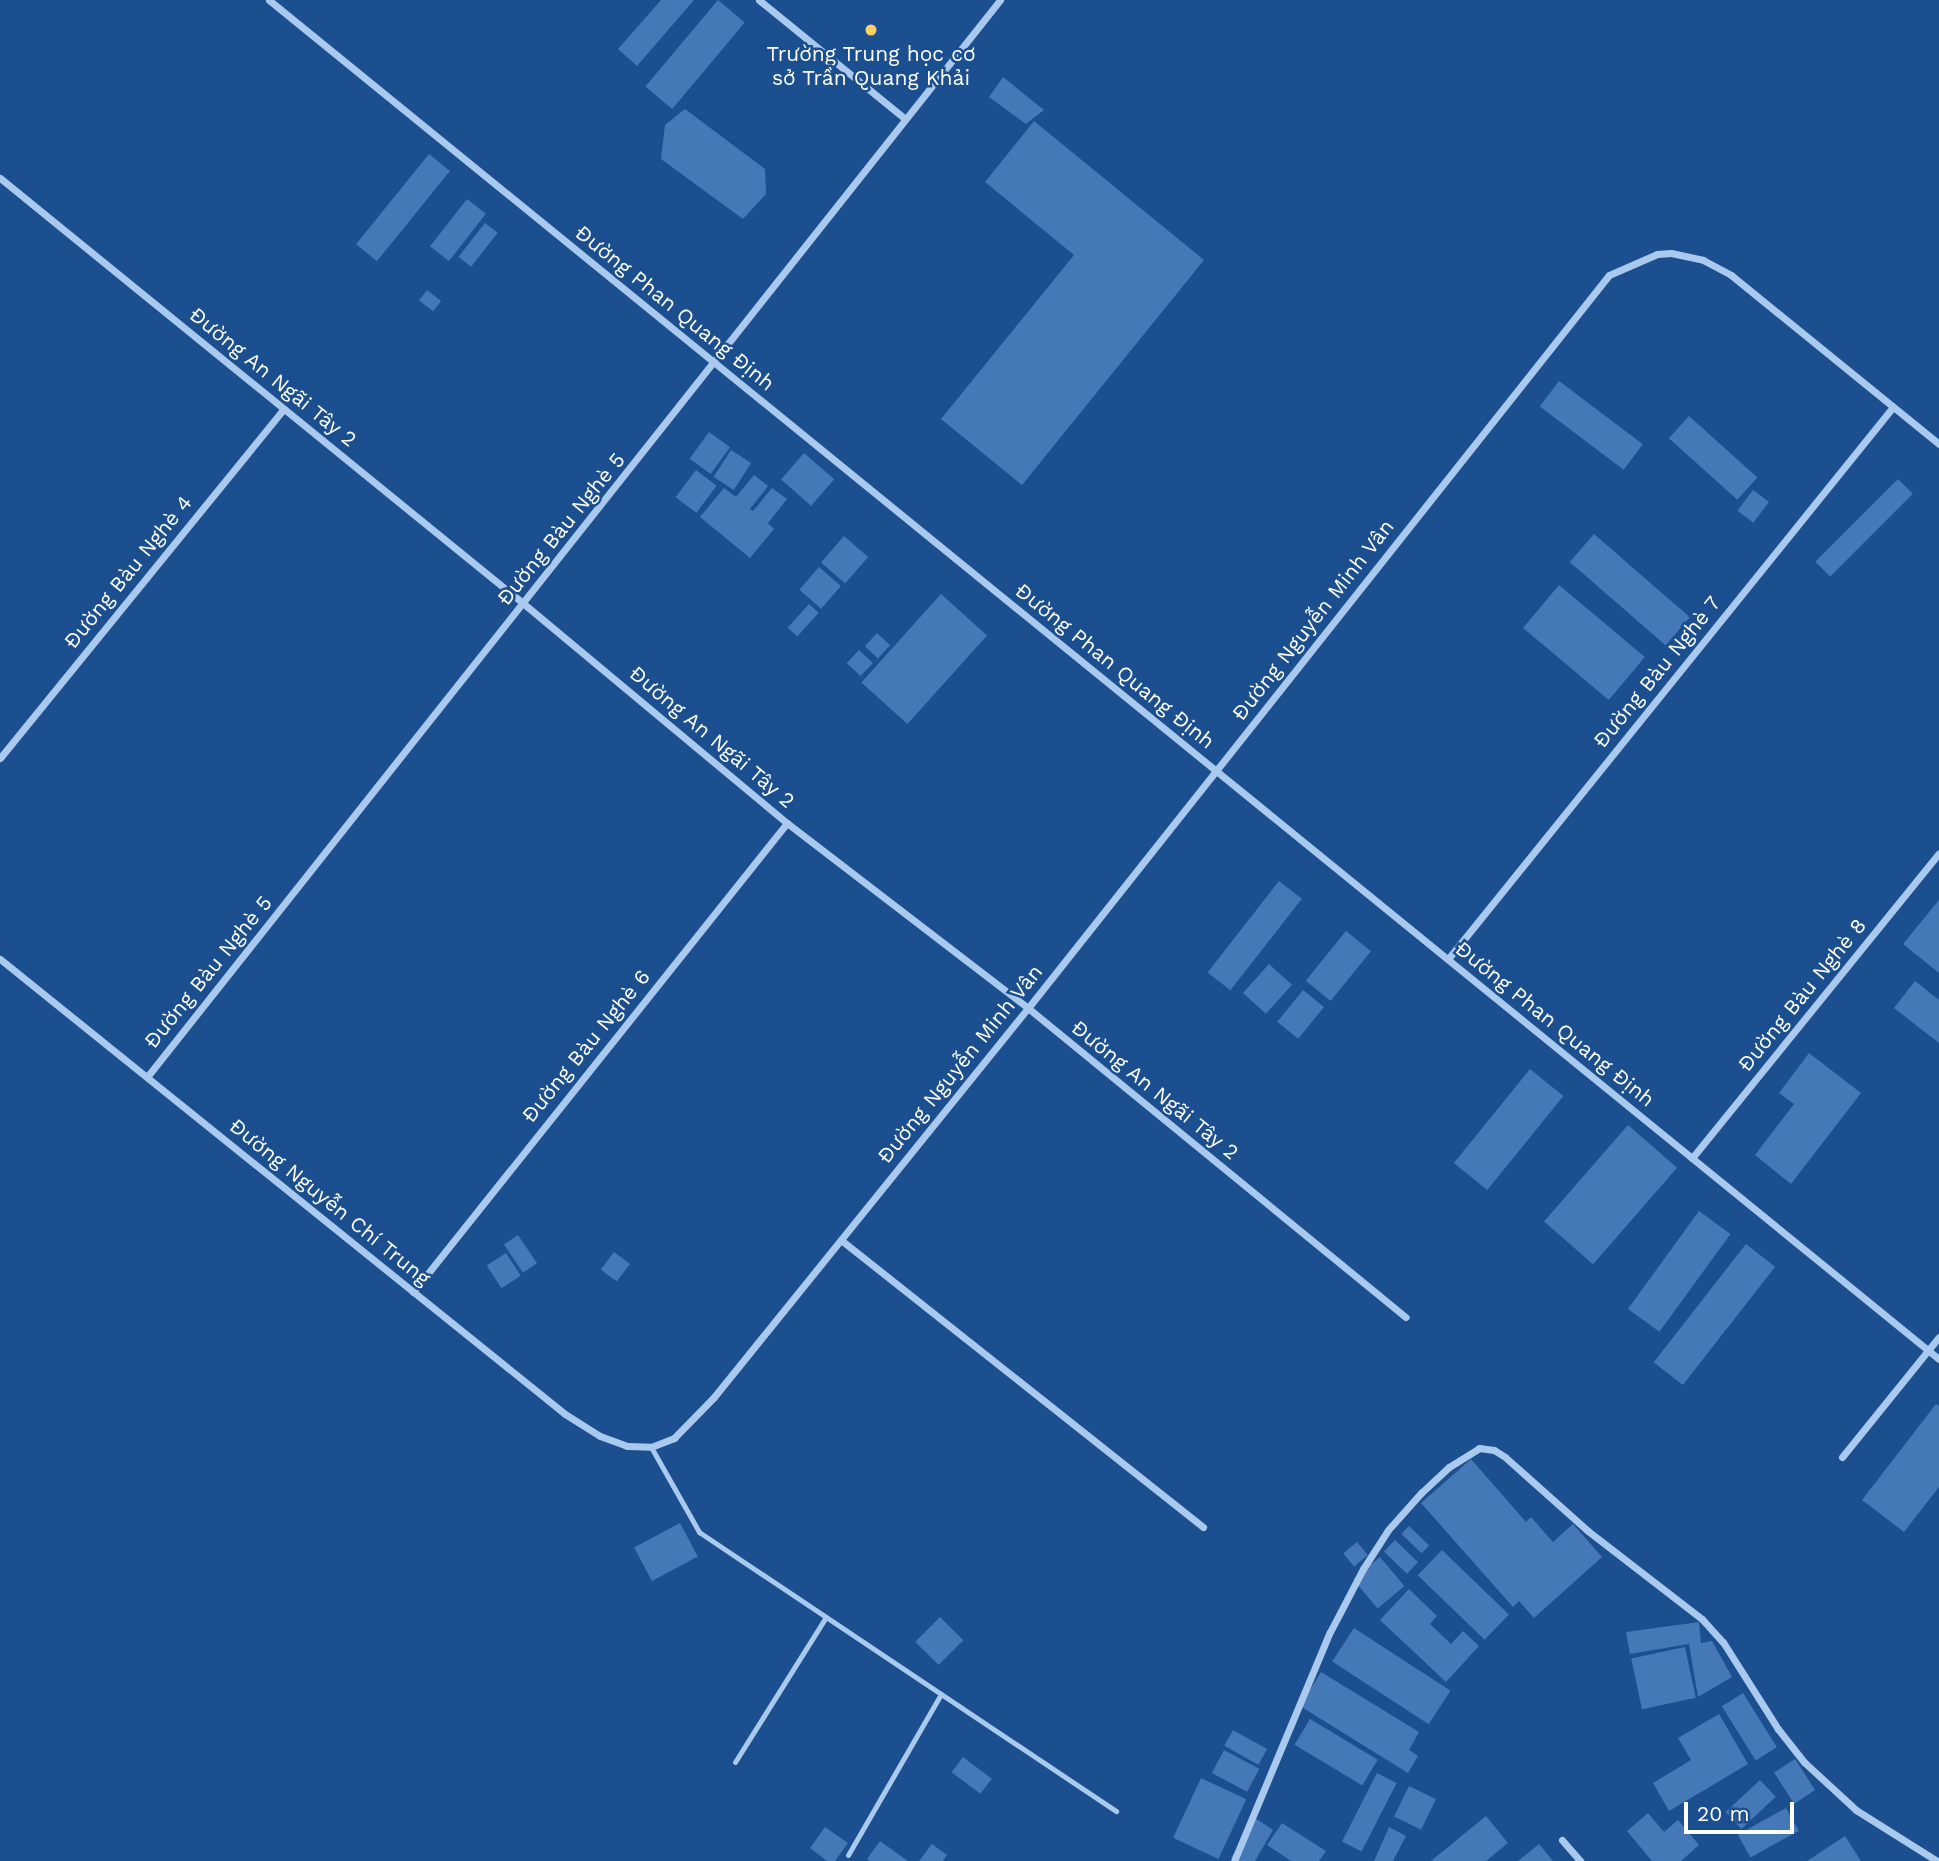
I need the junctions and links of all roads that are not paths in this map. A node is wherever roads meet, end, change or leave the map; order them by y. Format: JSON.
{"nodes":[{"id":1,"x":269,"y":0,"type":"edge"},
{"id":2,"x":759,"y":0,"type":"edge"},
{"id":3,"x":1000,"y":0,"type":"edge"},
{"id":4,"x":904,"y":118,"type":"junction"},
{"id":5,"x":0,"y":178,"type":"edge"},
{"id":6,"x":716,"y":363,"type":"junction"},
{"id":7,"x":1893,"y":407,"type":"junction"},
{"id":8,"x":284,"y":409,"type":"junction"},
{"id":9,"x":1939,"y":444,"type":"edge"},
{"id":10,"x":524,"y":604,"type":"junction"},
{"id":11,"x":0,"y":758,"type":"edge"},
{"id":12,"x":1216,"y":770,"type":"junction"},
{"id":13,"x":787,"y":823,"type":"junction"},
{"id":14,"x":1939,"y":853,"type":"edge"},
{"id":15,"x":0,"y":959,"type":"edge"},
{"id":16,"x":1448,"y":959,"type":"junction"},
{"id":17,"x":1028,"y":1008,"type":"junction"},
{"id":18,"x":147,"y":1077,"type":"junction"},
{"id":19,"x":1692,"y":1158,"type":"junction"},
{"id":20,"x":841,"y":1240,"type":"junction"},
{"id":21,"x":413,"y":1292,"type":"junction"},
{"id":22,"x":1406,"y":1317,"type":"dead end"},
{"id":23,"x":1939,"y":1337,"type":"edge"},
{"id":24,"x":1928,"y":1350,"type":"junction"},
{"id":25,"x":1939,"y":1359,"type":"edge"},
{"id":26,"x":651,"y":1447,"type":"junction"},
{"id":27,"x":1842,"y":1457,"type":"dead end"},
{"id":28,"x":1203,"y":1527,"type":"dead end"},
{"id":29,"x":826,"y":1617,"type":"junction"},
{"id":30,"x":941,"y":1694,"type":"junction"},
{"id":31,"x":735,"y":1762,"type":"dead end"},
{"id":32,"x":1116,"y":1811,"type":"dead end"},
{"id":33,"x":1562,"y":1840,"type":"dead end"},
{"id":34,"x":848,"y":1855,"type":"dead end"},
{"id":35,"x":1234,"y":1861,"type":"edge"},
{"id":36,"x":1580,"y":1861,"type":"edge"},
{"id":37,"x":1937,"y":1861,"type":"edge"}],
"edges":[{"from":1,"to":6,"type":"street","name":"Đường Phan Quang Định"},
{"from":2,"to":4,"type":"street"},
{"from":3,"to":4,"type":"street","name":"Đường Bàu Nghè 5"},
{"from":4,"to":6,"type":"street","name":"Đường Bàu Nghè 5"},
{"from":5,"to":8,"type":"street","name":"Đường An Ngãi Tây 2"},
{"from":6,"to":10,"type":"street","name":"Đường Bàu Nghè 5"},
{"from":6,"to":12,"type":"street","name":"Đường Phan Quang Định"},
{"from":7,"to":9,"type":"street","name":"Đường Nguyễn Minh Vân"},
{"from":7,"to":12,"type":"street","name":"Đường Nguyễn Minh Vân"},
{"from":7,"to":16,"type":"street","name":"Đường Bàu Nghè 7"},
{"from":8,"to":10,"type":"street","name":"Đường An Ngãi Tây 2"},
{"from":8,"to":11,"type":"street","name":"Đường Bàu Nghè 4"},
{"from":10,"to":13,"type":"street","name":"Đường An Ngãi Tây 2"},
{"from":10,"to":18,"type":"street","name":"Đường Bàu Nghè 5"},
{"from":12,"to":16,"type":"street","name":"Đường Phan Quang Định"},
{"from":12,"to":17,"type":"street","name":"Đường Nguyễn Minh Vân"},
{"from":13,"to":17,"type":"street","name":"Đường An Ngãi Tây 2"},
{"from":13,"to":21,"type":"street","name":"Đường Bàu Nghè 6"},
{"from":14,"to":19,"type":"street","name":"Đường Bàu Nghè 8"},
{"from":15,"to":18,"type":"street","name":"Đường Nguyễn Chí Trung"},
{"from":16,"to":19,"type":"street","name":"Đường Phan Quang Định"},
{"from":17,"to":20,"type":"street","name":"Đường Nguyễn Minh Vân"},
{"from":17,"to":22,"type":"street","name":"Đường An Ngãi Tây 2"},
{"from":18,"to":21,"type":"street","name":"Đường Nguyễn Chí Trung"},
{"from":19,"to":24,"type":"street","name":"Đường Phan Quang Định"},
{"from":20,"to":26,"type":"street","name":"Đường Nguyễn Minh Vân"},
{"from":20,"to":28,"type":"street"},
{"from":21,"to":26,"type":"street","name":"Đường Nguyễn Chí Trung"},
{"from":23,"to":24,"type":"street"},
{"from":24,"to":25,"type":"street","name":"Đường Phan Quang Định"},
{"from":24,"to":27,"type":"street"},
{"from":26,"to":29,"type":"lane"},
{"from":29,"to":30,"type":"lane"},
{"from":29,"to":31,"type":"lane"},
{"from":30,"to":32,"type":"lane"},
{"from":30,"to":34,"type":"lane"},
{"from":33,"to":36,"type":"street"},
{"from":35,"to":37,"type":"street"}]}
